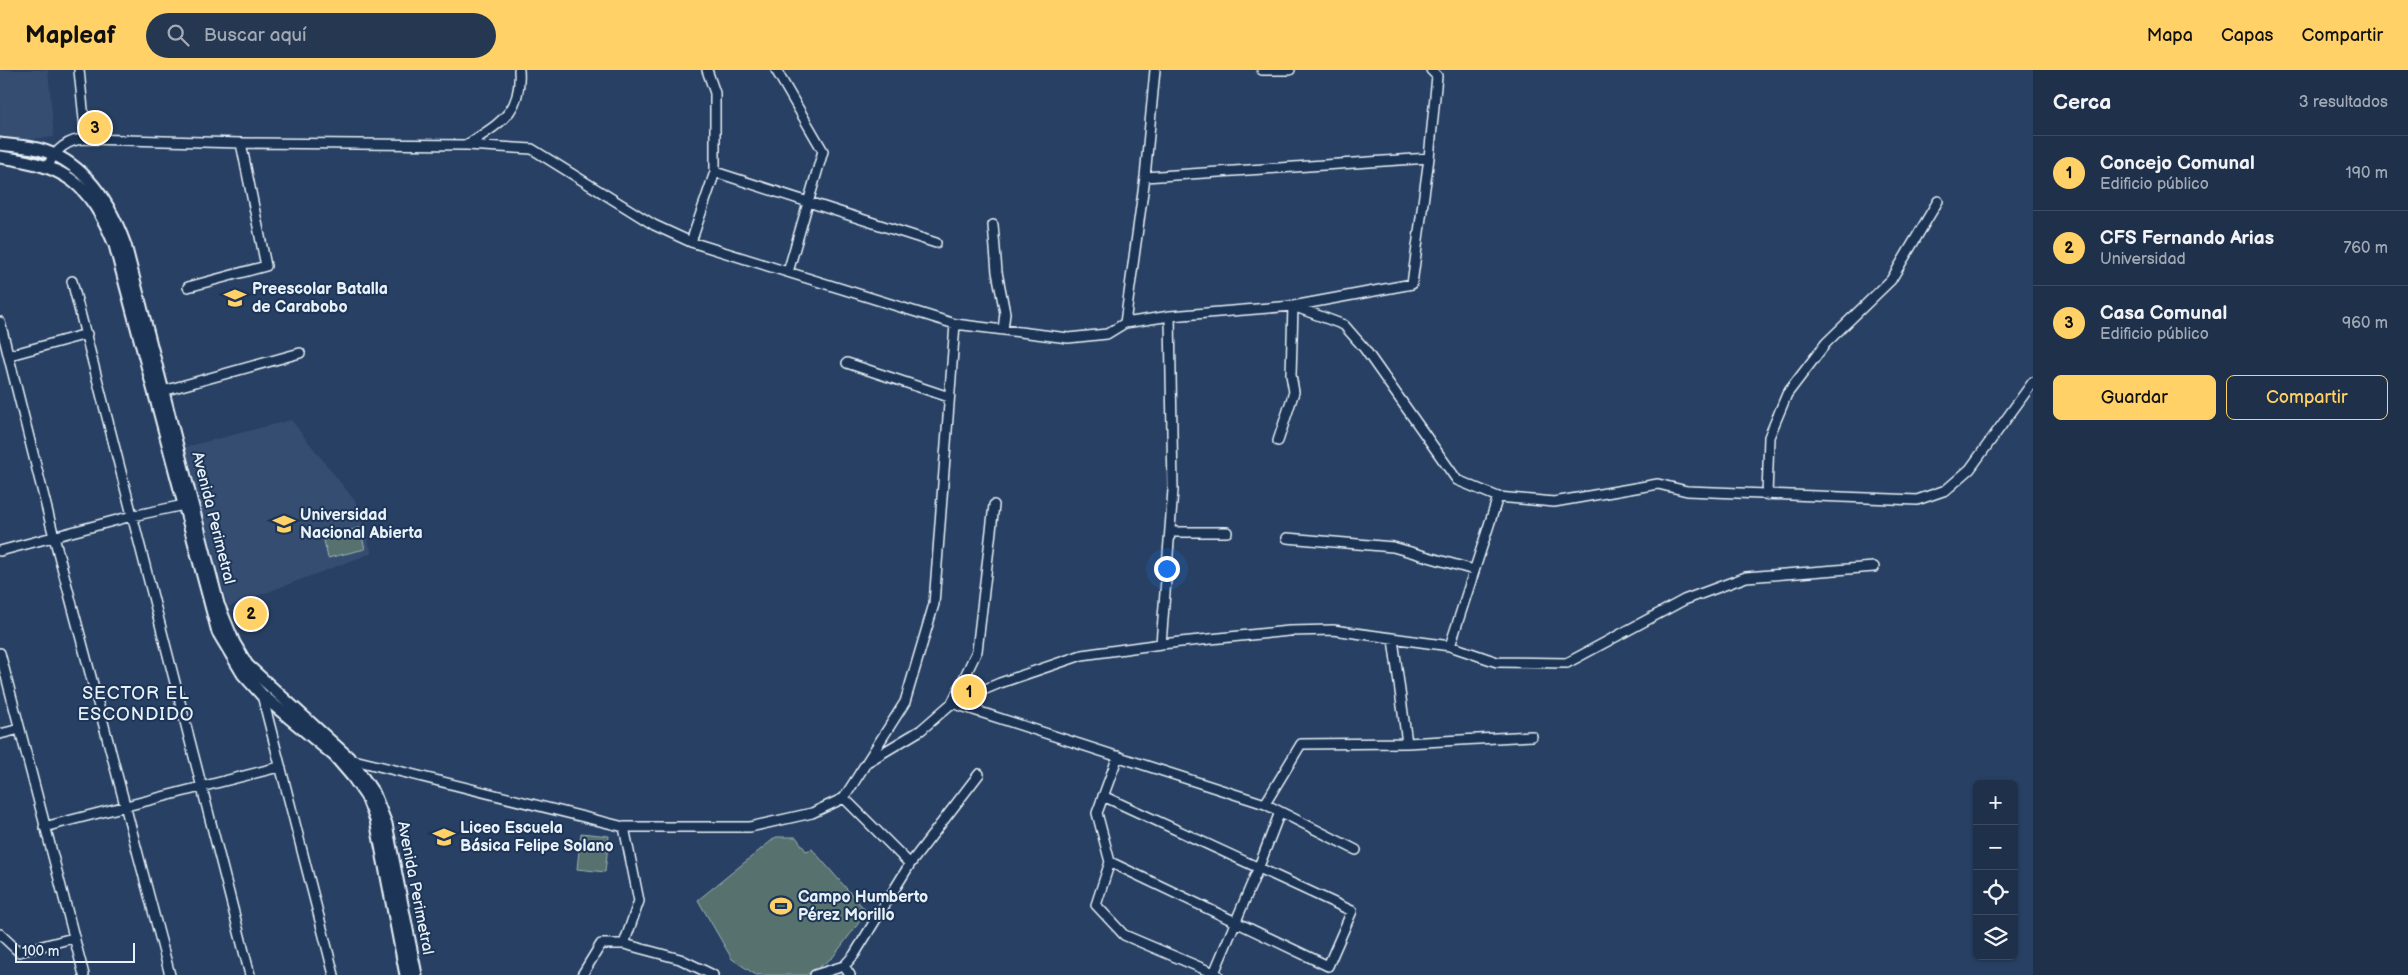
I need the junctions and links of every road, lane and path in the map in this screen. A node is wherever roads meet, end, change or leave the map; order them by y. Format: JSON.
{"nodes":[{"id":1,"x":79,"y":70,"type":"edge"},
{"id":2,"x":518,"y":70,"type":"edge"},
{"id":3,"x":707,"y":70,"type":"edge"},
{"id":4,"x":776,"y":70,"type":"edge"},
{"id":5,"x":1155,"y":70,"type":"edge"},
{"id":6,"x":1262,"y":70,"type":"edge"},
{"id":7,"x":1290,"y":70,"type":"edge"},
{"id":8,"x":1431,"y":70,"type":"edge"},
{"id":9,"x":86,"y":138,"type":"junction"},
{"id":10,"x":241,"y":143,"type":"junction"},
{"id":11,"x":0,"y":144,"type":"edge"},
{"id":12,"x":467,"y":145,"type":"junction"},
{"id":13,"x":53,"y":154,"type":"junction"},
{"id":14,"x":0,"y":157,"type":"edge"},
{"id":15,"x":1429,"y":158,"type":"junction"},
{"id":16,"x":48,"y":166,"type":"junction"},
{"id":17,"x":715,"y":172,"type":"junction"},
{"id":18,"x":1146,"y":177,"type":"junction"},
{"id":19,"x":810,"y":201,"type":"junction"},
{"id":20,"x":1938,"y":201,"type":"dead end"},
{"id":21,"x":993,"y":225,"type":"dead end"},
{"id":22,"x":691,"y":242,"type":"junction"},
{"id":23,"x":936,"y":243,"type":"dead end"},
{"id":24,"x":788,"y":272,"type":"junction"},
{"id":25,"x":72,"y":281,"type":"dead end"},
{"id":26,"x":188,"y":287,"type":"dead end"},
{"id":27,"x":1293,"y":306,"type":"junction"},
{"id":28,"x":1170,"y":316,"type":"junction"},
{"id":29,"x":0,"y":322,"type":"edge"},
{"id":30,"x":1125,"y":323,"type":"junction"},
{"id":31,"x":955,"y":324,"type":"junction"},
{"id":32,"x":1002,"y":330,"type":"junction"},
{"id":33,"x":87,"y":334,"type":"junction"},
{"id":34,"x":300,"y":353,"type":"dead end"},
{"id":35,"x":10,"y":355,"type":"junction"},
{"id":36,"x":847,"y":363,"type":"dead end"},
{"id":37,"x":2033,"y":382,"type":"edge"},
{"id":38,"x":163,"y":391,"type":"junction"},
{"id":39,"x":949,"y":397,"type":"junction"},
{"id":40,"x":1278,"y":441,"type":"dead end"},
{"id":41,"x":1767,"y":495,"type":"junction"},
{"id":42,"x":1498,"y":497,"type":"junction"},
{"id":43,"x":184,"y":505,"type":"junction"},
{"id":44,"x":994,"y":505,"type":"dead end"},
{"id":45,"x":132,"y":516,"type":"junction"},
{"id":46,"x":1170,"y":532,"type":"junction"},
{"id":47,"x":1228,"y":532,"type":"dead end"},
{"id":48,"x":54,"y":537,"type":"junction"},
{"id":49,"x":1287,"y":538,"type":"dead end"},
{"id":50,"x":0,"y":550,"type":"edge"},
{"id":51,"x":1874,"y":567,"type":"dead end"},
{"id":52,"x":1474,"y":570,"type":"junction"},
{"id":53,"x":1393,"y":639,"type":"junction"},
{"id":54,"x":1161,"y":644,"type":"junction"},
{"id":55,"x":1450,"y":646,"type":"junction"},
{"id":56,"x":0,"y":654,"type":"edge"},
{"id":57,"x":262,"y":695,"type":"junction"},
{"id":58,"x":952,"y":703,"type":"junction"},
{"id":59,"x":20,"y":729,"type":"junction"},
{"id":60,"x":0,"y":734,"type":"edge"},
{"id":61,"x":1532,"y":736,"type":"dead end"},
{"id":62,"x":1407,"y":743,"type":"junction"},
{"id":63,"x":1118,"y":756,"type":"junction"},
{"id":64,"x":350,"y":759,"type":"junction"},
{"id":65,"x":867,"y":763,"type":"junction"},
{"id":66,"x":279,"y":767,"type":"junction"},
{"id":67,"x":979,"y":774,"type":"dead end"},
{"id":68,"x":202,"y":786,"type":"junction"},
{"id":69,"x":1103,"y":796,"type":"junction"},
{"id":70,"x":844,"y":798,"type":"junction"},
{"id":71,"x":1265,"y":804,"type":"junction"},
{"id":72,"x":124,"y":806,"type":"junction"},
{"id":73,"x":1280,"y":812,"type":"junction"},
{"id":74,"x":44,"y":827,"type":"junction"},
{"id":75,"x":624,"y":827,"type":"junction"},
{"id":76,"x":1356,"y":850,"type":"dead end"},
{"id":77,"x":1110,"y":862,"type":"junction"},
{"id":78,"x":910,"y":864,"type":"junction"},
{"id":79,"x":1258,"y":869,"type":"junction"},
{"id":80,"x":1236,"y":922,"type":"junction"},
{"id":81,"x":0,"y":934,"type":"edge"},
{"id":82,"x":73,"y":938,"type":"junction"},
{"id":83,"x":624,"y":944,"type":"junction"},
{"id":84,"x":844,"y":966,"type":"junction"},
{"id":85,"x":1328,"y":966,"type":"junction"},
{"id":86,"x":1216,"y":974,"type":"edge"},
{"id":87,"x":84,"y":975,"type":"edge"},
{"id":88,"x":170,"y":975,"type":"edge"},
{"id":89,"x":250,"y":975,"type":"edge"},
{"id":90,"x":334,"y":975,"type":"edge"},
{"id":91,"x":406,"y":975,"type":"edge"},
{"id":92,"x":416,"y":975,"type":"edge"},
{"id":93,"x":582,"y":975,"type":"edge"},
{"id":94,"x":713,"y":975,"type":"edge"},
{"id":95,"x":814,"y":975,"type":"edge"},
{"id":96,"x":850,"y":975,"type":"edge"},
{"id":97,"x":1325,"y":975,"type":"edge"}],
"edges":[{"from":1,"to":9,"type":"street"},
{"from":2,"to":12,"type":"street"},
{"from":3,"to":17,"type":"street"},
{"from":4,"to":19,"type":"street"},
{"from":5,"to":18,"type":"street"},
{"from":6,"to":7,"type":"street"},
{"from":8,"to":15,"type":"street"},
{"from":9,"to":10,"type":"street"},
{"from":9,"to":13,"type":"street"},
{"from":10,"to":12,"type":"street"},
{"from":10,"to":26,"type":"street"},
{"from":11,"to":13,"type":"main road","name":"Avenida Perimetral"},
{"from":12,"to":22,"type":"street"},
{"from":13,"to":16,"type":"street"},
{"from":13,"to":38,"type":"main road","name":"Avenida Perimetral"},
{"from":14,"to":16,"type":"main road","name":"Avenida Perimetral"},
{"from":15,"to":18,"type":"street"},
{"from":15,"to":27,"type":"street"},
{"from":16,"to":43,"type":"main road","name":"Avenida Perimetral"},
{"from":17,"to":19,"type":"street"},
{"from":17,"to":22,"type":"street"},
{"from":18,"to":30,"type":"street"},
{"from":19,"to":23,"type":"street"},
{"from":19,"to":24,"type":"street"},
{"from":20,"to":41,"type":"street"},
{"from":21,"to":32,"type":"street"},
{"from":22,"to":24,"type":"street"},
{"from":24,"to":31,"type":"street"},
{"from":25,"to":33,"type":"street"},
{"from":27,"to":28,"type":"street"},
{"from":27,"to":40,"type":"street"},
{"from":27,"to":42,"type":"street"},
{"from":28,"to":30,"type":"street"},
{"from":28,"to":46,"type":"street"},
{"from":29,"to":35,"type":"street"},
{"from":30,"to":32,"type":"street"},
{"from":31,"to":32,"type":"street"},
{"from":31,"to":39,"type":"street"},
{"from":33,"to":35,"type":"street"},
{"from":33,"to":45,"type":"street"},
{"from":34,"to":38,"type":"street"},
{"from":35,"to":48,"type":"street"},
{"from":36,"to":39,"type":"street"},
{"from":37,"to":41,"type":"street"},
{"from":38,"to":64,"type":"main road","name":"Avenida Perimetral"},
{"from":39,"to":65,"type":"street"},
{"from":41,"to":42,"type":"street"},
{"from":42,"to":52,"type":"street"},
{"from":43,"to":45,"type":"street"},
{"from":43,"to":57,"type":"main road","name":"Avenida Perimetral"},
{"from":44,"to":58,"type":"street"},
{"from":45,"to":48,"type":"street"},
{"from":45,"to":68,"type":"street"},
{"from":46,"to":47,"type":"street"},
{"from":46,"to":54,"type":"street"},
{"from":48,"to":50,"type":"street"},
{"from":48,"to":72,"type":"street"},
{"from":49,"to":52,"type":"street"},
{"from":51,"to":55,"type":"street"},
{"from":52,"to":55,"type":"street"},
{"from":53,"to":54,"type":"street"},
{"from":53,"to":55,"type":"street"},
{"from":53,"to":62,"type":"street"},
{"from":54,"to":58,"type":"street"},
{"from":56,"to":59,"type":"street"},
{"from":57,"to":66,"type":"street"},
{"from":57,"to":91,"type":"main road","name":"Avenida Perimetral"},
{"from":58,"to":63,"type":"street"},
{"from":58,"to":65,"type":"street"},
{"from":59,"to":60,"type":"street"},
{"from":59,"to":74,"type":"street"},
{"from":61,"to":62,"type":"street"},
{"from":62,"to":71,"type":"street"},
{"from":63,"to":69,"type":"street"},
{"from":63,"to":71,"type":"street"},
{"from":64,"to":75,"type":"street"},
{"from":64,"to":92,"type":"main road","name":"Avenida Perimetral"},
{"from":65,"to":70,"type":"street"},
{"from":66,"to":68,"type":"street"},
{"from":66,"to":90,"type":"street"},
{"from":67,"to":78,"type":"street"},
{"from":68,"to":72,"type":"street"},
{"from":68,"to":89,"type":"street"},
{"from":69,"to":77,"type":"street"},
{"from":69,"to":79,"type":"street"},
{"from":70,"to":75,"type":"street"},
{"from":70,"to":78,"type":"street"},
{"from":71,"to":73,"type":"street"},
{"from":72,"to":74,"type":"street"},
{"from":72,"to":88,"type":"street"},
{"from":73,"to":76,"type":"street"},
{"from":73,"to":79,"type":"street"},
{"from":74,"to":82,"type":"street"},
{"from":75,"to":83,"type":"street"},
{"from":77,"to":80,"type":"street"},
{"from":77,"to":86,"type":"street"},
{"from":78,"to":84,"type":"street"},
{"from":79,"to":80,"type":"street"},
{"from":79,"to":85,"type":"street"},
{"from":80,"to":85,"type":"street"},
{"from":80,"to":86,"type":"street"},
{"from":81,"to":82,"type":"street"},
{"from":82,"to":87,"type":"street"},
{"from":83,"to":93,"type":"street"},
{"from":83,"to":94,"type":"street"},
{"from":84,"to":95,"type":"street"},
{"from":84,"to":96,"type":"street"},
{"from":85,"to":97,"type":"street"}]}
